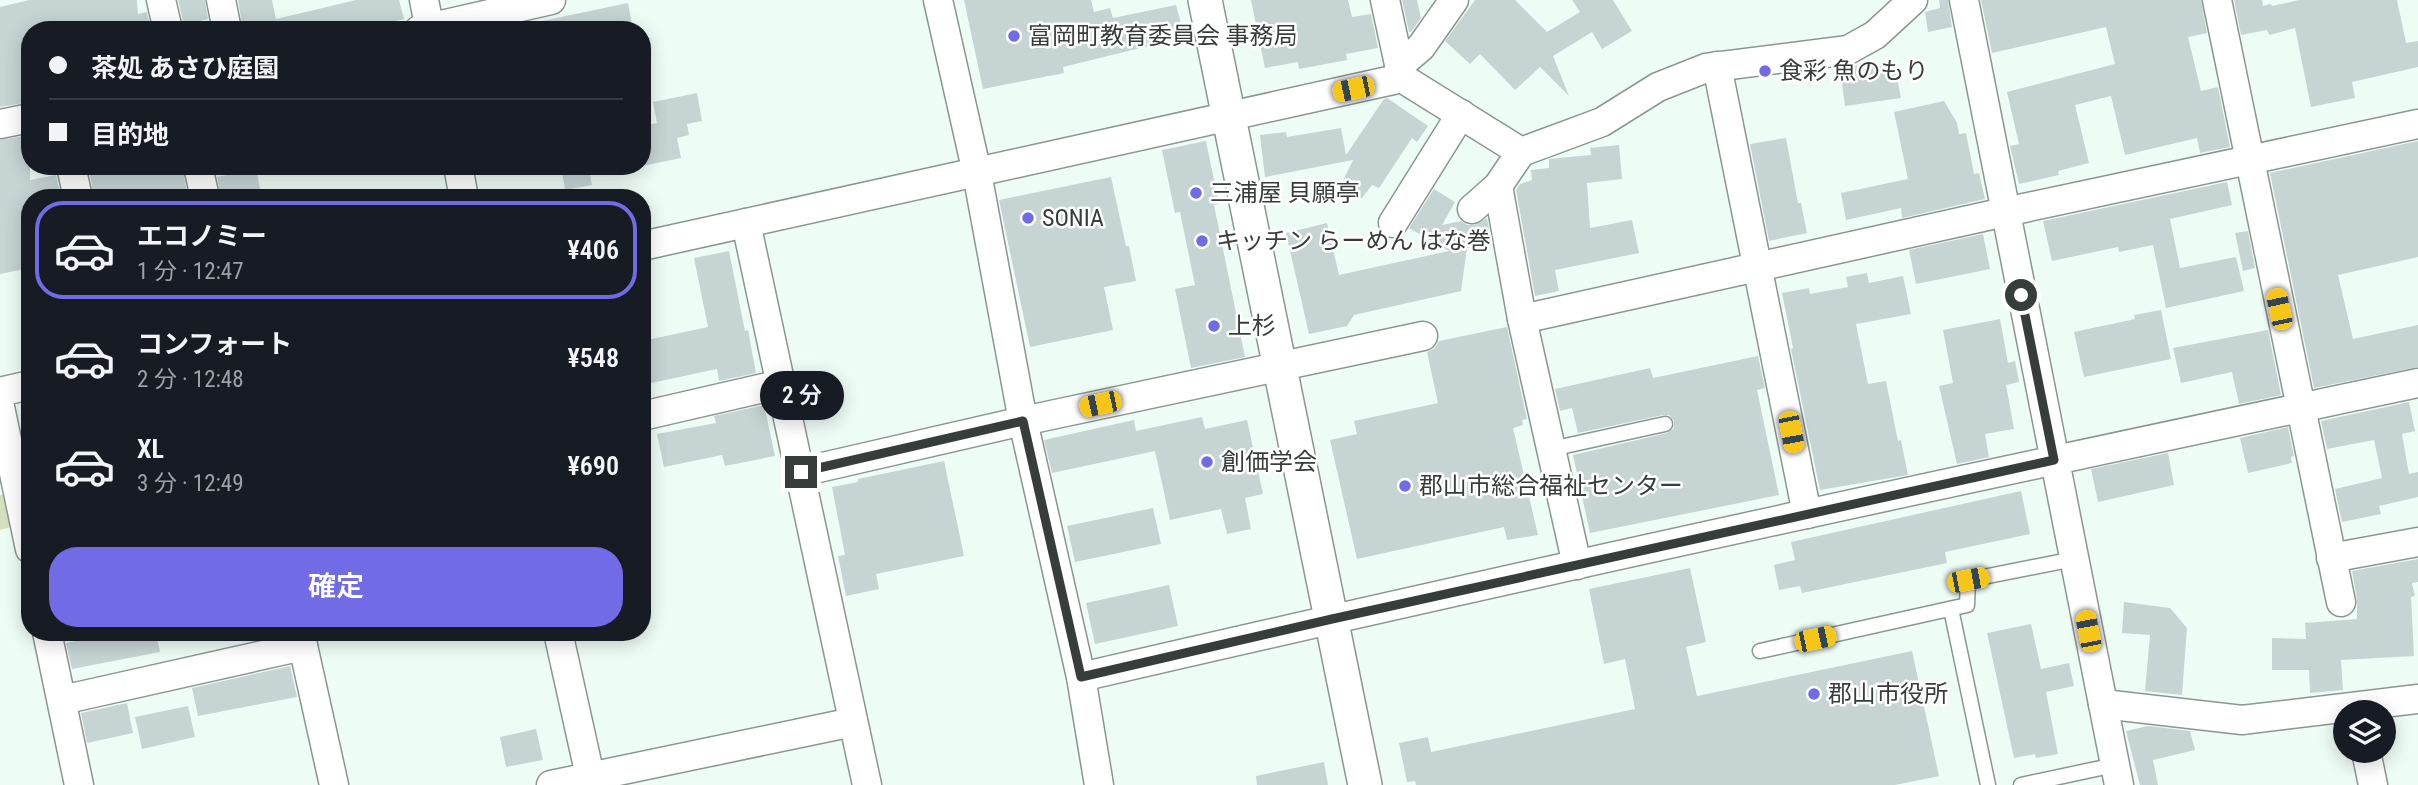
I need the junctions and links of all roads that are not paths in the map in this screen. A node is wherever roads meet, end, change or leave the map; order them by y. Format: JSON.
{"nodes":[{"id":1,"x":161,"y":0,"type":"edge"},
{"id":2,"x":221,"y":0,"type":"edge"},
{"id":3,"x":424,"y":0,"type":"edge"},
{"id":4,"x":551,"y":0,"type":"edge"},
{"id":5,"x":938,"y":0,"type":"edge"},
{"id":6,"x":1205,"y":0,"type":"edge"},
{"id":7,"x":1385,"y":0,"type":"edge"},
{"id":8,"x":1454,"y":0,"type":"edge"},
{"id":9,"x":1913,"y":0,"type":"edge"},
{"id":10,"x":1964,"y":0,"type":"edge"},
{"id":11,"x":2217,"y":0,"type":"edge"},
{"id":12,"x":166,"y":21,"type":"edge"},
{"id":13,"x":225,"y":21,"type":"edge"},
{"id":14,"x":425,"y":21,"type":"edge"},
{"id":15,"x":460,"y":21,"type":"edge"},
{"id":16,"x":1717,"y":66,"type":"junction"},
{"id":17,"x":1401,"y":72,"type":"junction"},
{"id":18,"x":1461,"y":114,"type":"junction"},
{"id":19,"x":1230,"y":115,"type":"junction"},
{"id":20,"x":21,"y":120,"type":"edge"},
{"id":21,"x":0,"y":124,"type":"edge"},
{"id":22,"x":2418,"y":124,"type":"edge"},
{"id":23,"x":1521,"y":152,"type":"junction"},
{"id":24,"x":2249,"y":161,"type":"junction"},
{"id":25,"x":976,"y":173,"type":"junction"},
{"id":26,"x":1498,"y":186,"type":"junction"},
{"id":27,"x":1472,"y":209,"type":"dead end"},
{"id":28,"x":2005,"y":212,"type":"junction"},
{"id":29,"x":746,"y":223,"type":"junction"},
{"id":30,"x":1393,"y":223,"type":"dead end"},
{"id":31,"x":651,"y":244,"type":"edge"},
{"id":32,"x":1759,"y":268,"type":"junction"},
{"id":33,"x":1522,"y":319,"type":"junction"},
{"id":34,"x":1423,"y":335,"type":"dead end"},
{"id":35,"x":1280,"y":365,"type":"junction"},
{"id":36,"x":2418,"y":383,"type":"edge"},
{"id":37,"x":781,"y":384,"type":"junction"},
{"id":38,"x":21,"y":387,"type":"edge"},
{"id":39,"x":0,"y":392,"type":"edge"},
{"id":40,"x":0,"y":407,"type":"edge"},
{"id":41,"x":2299,"y":408,"type":"junction"},
{"id":42,"x":651,"y":414,"type":"edge"},
{"id":43,"x":1023,"y":421,"type":"junction"},
{"id":44,"x":1665,"y":424,"type":"dead end"},
{"id":45,"x":1551,"y":449,"type":"junction"},
{"id":46,"x":2054,"y":460,"type":"junction"},
{"id":47,"x":801,"y":472,"type":"junction"},
{"id":48,"x":21,"y":489,"type":"edge"},
{"id":49,"x":1807,"y":514,"type":"junction"},
{"id":50,"x":2418,"y":541,"type":"edge"},
{"id":51,"x":2331,"y":558,"type":"junction"},
{"id":52,"x":2074,"y":559,"type":"junction"},
{"id":53,"x":1577,"y":565,"type":"junction"},
{"id":54,"x":2341,"y":602,"type":"dead end"},
{"id":55,"x":1951,"y":609,"type":"junction"},
{"id":56,"x":1332,"y":619,"type":"junction"},
{"id":57,"x":49,"y":641,"type":"edge"},
{"id":58,"x":293,"y":641,"type":"edge"},
{"id":59,"x":301,"y":641,"type":"edge"},
{"id":60,"x":560,"y":641,"type":"edge"},
{"id":61,"x":1760,"y":651,"type":"dead end"},
{"id":62,"x":1081,"y":677,"type":"junction"},
{"id":63,"x":2418,"y":699,"type":"edge"},
{"id":64,"x":62,"y":700,"type":"junction"},
{"id":65,"x":2396,"y":703,"type":"edge"},
{"id":66,"x":2103,"y":704,"type":"junction"},
{"id":67,"x":2333,"y":712,"type":"edge"},
{"id":68,"x":853,"y":722,"type":"junction"},
{"id":69,"x":2368,"y":763,"type":"edge"},
{"id":70,"x":2117,"y":775,"type":"edge"},
{"id":71,"x":591,"y":781,"type":"edge"},
{"id":72,"x":79,"y":785,"type":"edge"},
{"id":73,"x":334,"y":785,"type":"edge"},
{"id":74,"x":551,"y":785,"type":"edge"},
{"id":75,"x":867,"y":785,"type":"edge"},
{"id":76,"x":1099,"y":785,"type":"edge"},
{"id":77,"x":1365,"y":785,"type":"edge"},
{"id":78,"x":1988,"y":785,"type":"edge"},
{"id":79,"x":2021,"y":785,"type":"edge"},
{"id":80,"x":2373,"y":785,"type":"edge"}],
"edges":[{"from":1,"to":12,"type":"street"},
{"from":2,"to":13,"type":"street"},
{"from":3,"to":14,"type":"street"},
{"from":4,"to":15,"type":"street"},
{"from":5,"to":25,"type":"street"},
{"from":6,"to":19,"type":"street"},
{"from":7,"to":17,"type":"street"},
{"from":8,"to":17,"type":"street"},
{"from":9,"to":16,"type":"street"},
{"from":10,"to":28,"type":"street"},
{"from":11,"to":24,"type":"street"},
{"from":16,"to":23,"type":"street"},
{"from":16,"to":32,"type":"street"},
{"from":17,"to":18,"type":"street"},
{"from":17,"to":19,"type":"street"},
{"from":18,"to":23,"type":"street"},
{"from":18,"to":30,"type":"street"},
{"from":19,"to":25,"type":"street"},
{"from":19,"to":35,"type":"street"},
{"from":20,"to":21,"type":"street"},
{"from":22,"to":24,"type":"street"},
{"from":23,"to":26,"type":"street"},
{"from":24,"to":28,"type":"street"},
{"from":24,"to":41,"type":"street"},
{"from":25,"to":29,"type":"street"},
{"from":25,"to":43,"type":"street"},
{"from":26,"to":27,"type":"street"},
{"from":26,"to":33,"type":"street"},
{"from":28,"to":32,"type":"street"},
{"from":28,"to":46,"type":"street"},
{"from":29,"to":31,"type":"street"},
{"from":29,"to":37,"type":"street"},
{"from":32,"to":33,"type":"street"},
{"from":32,"to":49,"type":"street"},
{"from":33,"to":45,"type":"street"},
{"from":34,"to":35,"type":"street"},
{"from":35,"to":43,"type":"street"},
{"from":35,"to":56,"type":"street"},
{"from":36,"to":41,"type":"street"},
{"from":37,"to":42,"type":"street"},
{"from":37,"to":47,"type":"street"},
{"from":38,"to":39,"type":"street"},
{"from":40,"to":48,"type":"street"},
{"from":41,"to":46,"type":"street"},
{"from":41,"to":51,"type":"street"},
{"from":43,"to":47,"type":"street"},
{"from":43,"to":62,"type":"street"},
{"from":44,"to":45,"type":"lane"},
{"from":45,"to":53,"type":"street"},
{"from":46,"to":49,"type":"street"},
{"from":46,"to":52,"type":"street"},
{"from":47,"to":68,"type":"street"},
{"from":49,"to":53,"type":"street"},
{"from":50,"to":51,"type":"street"},
{"from":51,"to":54,"type":"street"},
{"from":52,"to":55,"type":"lane"},
{"from":52,"to":66,"type":"street"},
{"from":53,"to":56,"type":"street"},
{"from":55,"to":61,"type":"lane"},
{"from":55,"to":78,"type":"lane"},
{"from":56,"to":62,"type":"street"},
{"from":56,"to":77,"type":"street"},
{"from":57,"to":64,"type":"street"},
{"from":58,"to":64,"type":"street"},
{"from":59,"to":73,"type":"street"},
{"from":60,"to":71,"type":"street"},
{"from":62,"to":76,"type":"street"},
{"from":63,"to":65,"type":"street"},
{"from":64,"to":72,"type":"street"},
{"from":66,"to":67,"type":"street"},
{"from":66,"to":70,"type":"street"},
{"from":68,"to":71,"type":"street"},
{"from":68,"to":75,"type":"street"},
{"from":69,"to":80,"type":"street"},
{"from":70,"to":79,"type":"lane"},
{"from":71,"to":74,"type":"street"}]}
